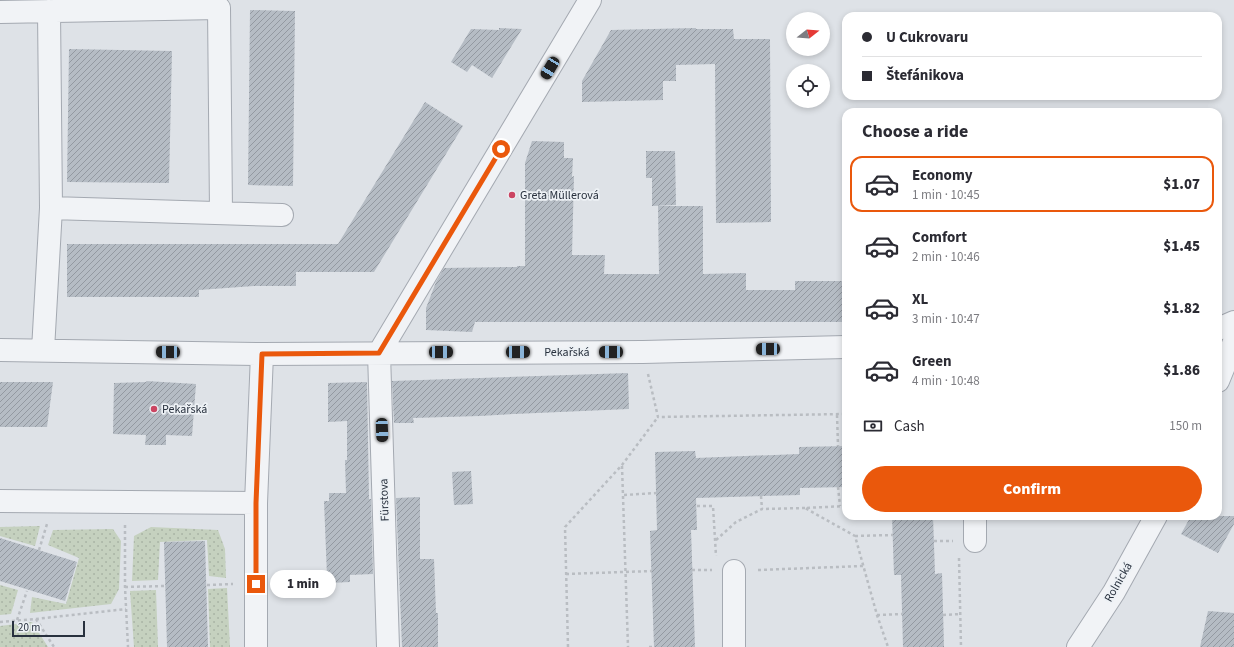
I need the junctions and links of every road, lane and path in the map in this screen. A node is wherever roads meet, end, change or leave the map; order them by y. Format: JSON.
{"nodes":[{"id":1,"x":590,"y":0,"type":"edge"},
{"id":2,"x":49,"y":11,"type":"junction"},
{"id":3,"x":0,"y":12,"type":"edge"},
{"id":4,"x":51,"y":208,"type":"junction"},
{"id":5,"x":221,"y":212,"type":"junction"},
{"id":6,"x":282,"y":215,"type":"dead end"},
{"id":7,"x":1234,"y":322,"type":"edge"},
{"id":8,"x":1222,"y":327,"type":"edge"},
{"id":9,"x":1234,"y":342,"type":"edge"},
{"id":10,"x":842,"y":347,"type":"edge"},
{"id":11,"x":0,"y":350,"type":"edge"},
{"id":12,"x":43,"y":350,"type":"junction"},
{"id":13,"x":643,"y":352,"type":"junction"},
{"id":14,"x":379,"y":353,"type":"junction"},
{"id":15,"x":262,"y":354,"type":"junction"},
{"id":16,"x":1222,"y":371,"type":"edge"},
{"id":17,"x":837,"y":414,"type":"junction"},
{"id":18,"x":842,"y":414,"type":"edge"},
{"id":19,"x":658,"y":417,"type":"junction"},
{"id":20,"x":838,"y":446,"type":"dead end"},
{"id":21,"x":622,"y":465,"type":"junction"},
{"id":22,"x":838,"y":487,"type":"dead end"},
{"id":23,"x":656,"y":493,"type":"dead end"},
{"id":24,"x":624,"y":495,"type":"junction"},
{"id":25,"x":761,"y":496,"type":"dead end"},
{"id":26,"x":0,"y":501,"type":"edge"},
{"id":27,"x":125,"y":502,"type":"junction"},
{"id":28,"x":256,"y":503,"type":"junction"},
{"id":29,"x":697,"y":506,"type":"dead end"},
{"id":30,"x":840,"y":506,"type":"joint"},
{"id":31,"x":805,"y":508,"type":"junction"},
{"id":32,"x":762,"y":509,"type":"junction"},
{"id":33,"x":975,"y":520,"type":"edge"},
{"id":34,"x":1154,"y":520,"type":"edge"},
{"id":35,"x":893,"y":535,"type":"dead end"},
{"id":36,"x":855,"y":536,"type":"junction"},
{"id":37,"x":716,"y":540,"type":"junction"},
{"id":38,"x":975,"y":541,"type":"dead end"},
{"id":39,"x":959,"y":556,"type":"dead end"},
{"id":40,"x":863,"y":566,"type":"junction"},
{"id":41,"x":692,"y":570,"type":"dead end"},
{"id":42,"x":725,"y":570,"type":"junction"},
{"id":43,"x":652,"y":571,"type":"dead end"},
{"id":44,"x":626,"y":572,"type":"junction"},
{"id":45,"x":566,"y":574,"type":"junction"},
{"id":46,"x":164,"y":586,"type":"dead end"},
{"id":47,"x":125,"y":587,"type":"junction"},
{"id":48,"x":27,"y":591,"type":"dead end"},
{"id":49,"x":126,"y":609,"type":"junction"},
{"id":50,"x":902,"y":614,"type":"dead end"},
{"id":51,"x":961,"y":614,"type":"junction"},
{"id":52,"x":877,"y":615,"type":"junction"},
{"id":53,"x":943,"y":615,"type":"dead end"},
{"id":54,"x":36,"y":619,"type":"junction"},
{"id":55,"x":17,"y":620,"type":"junction"},
{"id":56,"x":0,"y":622,"type":"edge"},
{"id":57,"x":54,"y":647,"type":"edge"},
{"id":58,"x":128,"y":647,"type":"edge"},
{"id":59,"x":256,"y":647,"type":"edge"},
{"id":60,"x":388,"y":647,"type":"edge"},
{"id":61,"x":568,"y":647,"type":"edge"},
{"id":62,"x":628,"y":647,"type":"edge"},
{"id":63,"x":649,"y":647,"type":"edge"},
{"id":64,"x":654,"y":647,"type":"edge"},
{"id":65,"x":734,"y":647,"type":"edge"},
{"id":66,"x":888,"y":647,"type":"edge"},
{"id":67,"x":961,"y":647,"type":"edge"},
{"id":68,"x":1078,"y":647,"type":"edge"}],
"edges":[{"from":1,"to":14,"type":"street"},
{"from":2,"to":3,"type":"street"},
{"from":2,"to":4,"type":"street"},
{"from":2,"to":5,"type":"street"},
{"from":4,"to":5,"type":"street"},
{"from":4,"to":12,"type":"street"},
{"from":5,"to":6,"type":"street"},
{"from":7,"to":8,"type":"street"},
{"from":9,"to":16,"type":"street"},
{"from":10,"to":13,"type":"street","name":"Pekařská"},
{"from":11,"to":12,"type":"street","name":"Pekařská"},
{"from":12,"to":15,"type":"street","name":"Pekařská"},
{"from":13,"to":14,"type":"street","name":"Pekařská"},
{"from":13,"to":19,"type":"path"},
{"from":14,"to":15,"type":"street","name":"Pekařská"},
{"from":14,"to":60,"type":"street","name":"Fürstova"},
{"from":15,"to":28,"type":"street"},
{"from":17,"to":18,"type":"path"},
{"from":17,"to":19,"type":"path"},
{"from":17,"to":20,"type":"path"},
{"from":19,"to":21,"type":"path"},
{"from":21,"to":24,"type":"path"},
{"from":21,"to":45,"type":"path"},
{"from":22,"to":30,"type":"path"},
{"from":23,"to":24,"type":"path"},
{"from":24,"to":44,"type":"path"},
{"from":25,"to":32,"type":"path"},
{"from":26,"to":27,"type":"street"},
{"from":27,"to":28,"type":"street"},
{"from":27,"to":47,"type":"path"},
{"from":28,"to":59,"type":"street"},
{"from":29,"to":37,"type":"path"},
{"from":30,"to":31,"type":"path"},
{"from":31,"to":32,"type":"path"},
{"from":31,"to":36,"type":"path"},
{"from":32,"to":37,"type":"path"},
{"from":33,"to":38,"type":"street"},
{"from":34,"to":68,"type":"street","name":"Rolnická"},
{"from":35,"to":36,"type":"path"},
{"from":36,"to":40,"type":"path"},
{"from":37,"to":42,"type":"path"},
{"from":39,"to":51,"type":"path"},
{"from":40,"to":42,"type":"path"},
{"from":40,"to":52,"type":"path"},
{"from":41,"to":42,"type":"path"},
{"from":42,"to":65,"type":"street"},
{"from":43,"to":44,"type":"path"},
{"from":44,"to":45,"type":"path"},
{"from":44,"to":62,"type":"path"},
{"from":45,"to":61,"type":"path"},
{"from":46,"to":47,"type":"path"},
{"from":47,"to":49,"type":"path"},
{"from":48,"to":55,"type":"path"},
{"from":49,"to":54,"type":"path"},
{"from":49,"to":58,"type":"path"},
{"from":50,"to":52,"type":"path"},
{"from":51,"to":53,"type":"path"},
{"from":51,"to":67,"type":"path"},
{"from":52,"to":66,"type":"path"},
{"from":54,"to":55,"type":"path"},
{"from":54,"to":57,"type":"path"},
{"from":55,"to":56,"type":"path"},
{"from":63,"to":64,"type":"path"}]}
